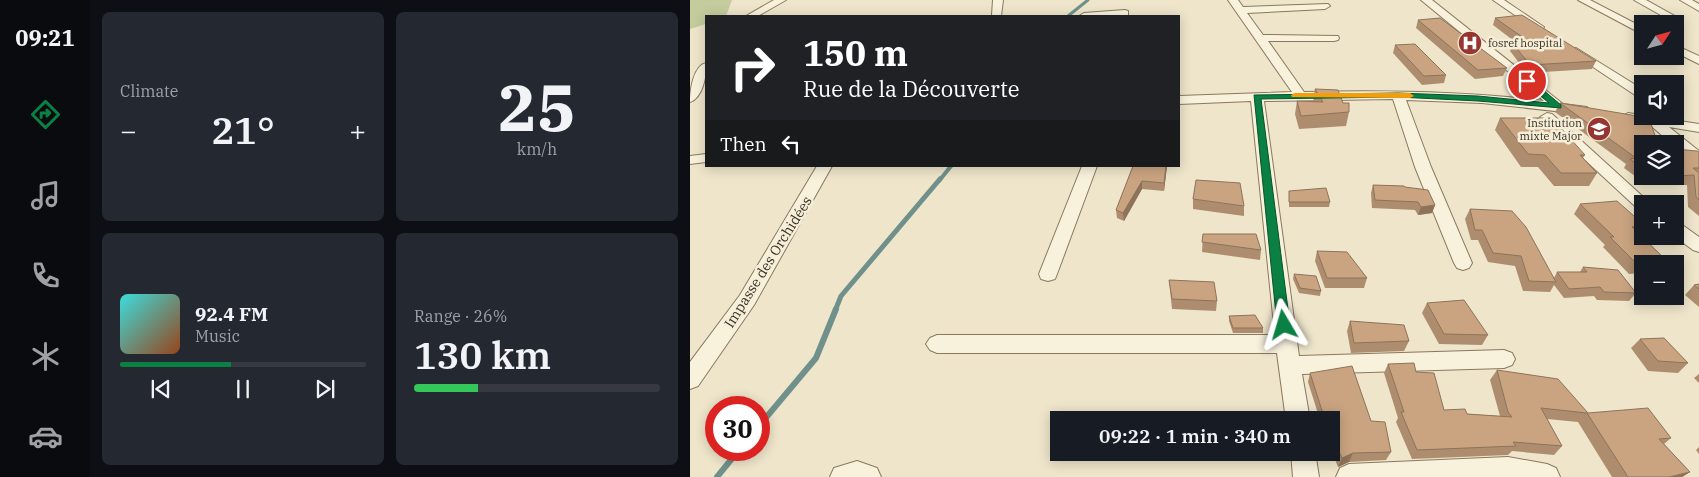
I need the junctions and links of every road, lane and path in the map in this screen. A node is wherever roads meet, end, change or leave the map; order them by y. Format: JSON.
{"nodes":[{"id":1,"x":782,"y":0,"type":"edge"},
{"id":2,"x":998,"y":0,"type":"edge"},
{"id":3,"x":1232,"y":0,"type":"edge"},
{"id":4,"x":1426,"y":0,"type":"edge"},
{"id":5,"x":1498,"y":0,"type":"edge"},
{"id":6,"x":1583,"y":0,"type":"edge"},
{"id":7,"x":1639,"y":0,"type":"edge"},
{"id":8,"x":1685,"y":0,"type":"edge"},
{"id":9,"x":1325,"y":6,"type":"dead end"},
{"id":10,"x":1699,"y":8,"type":"edge"},
{"id":11,"x":1240,"y":10,"type":"junction"},
{"id":12,"x":1124,"y":11,"type":"edge"},
{"id":13,"x":753,"y":15,"type":"edge"},
{"id":14,"x":997,"y":15,"type":"dead end"},
{"id":15,"x":1092,"y":15,"type":"edge"},
{"id":16,"x":1668,"y":15,"type":"edge"},
{"id":17,"x":1634,"y":27,"type":"edge"},
{"id":18,"x":1546,"y":32,"type":"edge"},
{"id":19,"x":1260,"y":38,"type":"junction"},
{"id":20,"x":1334,"y":38,"type":"dead end"},
{"id":21,"x":1570,"y":47,"type":"edge"},
{"id":22,"x":1684,"y":53,"type":"edge"},
{"id":23,"x":1699,"y":61,"type":"edge"},
{"id":24,"x":705,"y":68,"type":"edge"},
{"id":25,"x":1634,"y":89,"type":"edge"},
{"id":26,"x":1300,"y":95,"type":"junction"},
{"id":27,"x":1398,"y":95,"type":"junction"},
{"id":28,"x":1257,"y":96,"type":"junction"},
{"id":29,"x":690,"y":98,"type":"edge"},
{"id":30,"x":1180,"y":100,"type":"edge"},
{"id":31,"x":1532,"y":103,"type":"junction"},
{"id":32,"x":1558,"y":106,"type":"junction"},
{"id":33,"x":1596,"y":112,"type":"edge"},
{"id":34,"x":1615,"y":115,"type":"edge"},
{"id":35,"x":1634,"y":118,"type":"edge"},
{"id":36,"x":1684,"y":120,"type":"edge"},
{"id":37,"x":1659,"y":125,"type":"edge"},
{"id":38,"x":1682,"y":125,"type":"edge"},
{"id":39,"x":1696,"y":127,"type":"edge"},
{"id":40,"x":705,"y":158,"type":"edge"},
{"id":41,"x":1699,"y":158,"type":"edge"},
{"id":42,"x":690,"y":160,"type":"edge"},
{"id":43,"x":824,"y":167,"type":"edge"},
{"id":44,"x":1090,"y":167,"type":"edge"},
{"id":45,"x":1634,"y":195,"type":"edge"},
{"id":46,"x":1684,"y":235,"type":"edge"},
{"id":47,"x":1699,"y":246,"type":"edge"},
{"id":48,"x":1463,"y":263,"type":"dead end"},
{"id":49,"x":1048,"y":274,"type":"dead end"},
{"id":50,"x":937,"y":344,"type":"dead end"},
{"id":51,"x":1286,"y":344,"type":"junction"},
{"id":52,"x":1504,"y":359,"type":"dead end"},
{"id":53,"x":1290,"y":365,"type":"junction"},
{"id":54,"x":690,"y":379,"type":"edge"},
{"id":55,"x":1297,"y":411,"type":"edge"},
{"id":56,"x":1303,"y":461,"type":"edge"},
{"id":57,"x":843,"y":477,"type":"edge"},
{"id":58,"x":868,"y":477,"type":"edge"},
{"id":59,"x":1306,"y":477,"type":"edge"},
{"id":60,"x":1349,"y":477,"type":"edge"},
{"id":61,"x":1547,"y":477,"type":"edge"}],
"edges":[{"from":1,"to":13,"type":"street"},
{"from":2,"to":14,"type":"street"},
{"from":3,"to":11,"type":"street"},
{"from":4,"to":32,"type":"street"},
{"from":5,"to":18,"type":"street"},
{"from":6,"to":17,"type":"street"},
{"from":7,"to":16,"type":"street"},
{"from":8,"to":10,"type":"street"},
{"from":9,"to":11,"type":"street"},
{"from":11,"to":19,"type":"street"},
{"from":12,"to":15,"type":"street"},
{"from":19,"to":20,"type":"street"},
{"from":19,"to":26,"type":"street"},
{"from":21,"to":25,"type":"street"},
{"from":22,"to":23,"type":"street"},
{"from":24,"to":29,"type":"street"},
{"from":26,"to":27,"type":"street"},
{"from":26,"to":28,"type":"street"},
{"from":27,"to":31,"type":"street"},
{"from":27,"to":48,"type":"street"},
{"from":28,"to":30,"type":"street"},
{"from":28,"to":51,"type":"street"},
{"from":31,"to":32,"type":"street"},
{"from":31,"to":45,"type":"street"},
{"from":32,"to":33,"type":"street"},
{"from":34,"to":35,"type":"street"},
{"from":36,"to":39,"type":"street"},
{"from":37,"to":41,"type":"street"},
{"from":38,"to":39,"type":"street"},
{"from":40,"to":42,"type":"street"},
{"from":43,"to":54,"type":"street","name":"Impasse des Orchidées"},
{"from":44,"to":49,"type":"street"},
{"from":46,"to":47,"type":"street"},
{"from":50,"to":51,"type":"street"},
{"from":51,"to":53,"type":"street"},
{"from":52,"to":53,"type":"street"},
{"from":53,"to":55,"type":"street"},
{"from":56,"to":59,"type":"street"},
{"from":57,"to":58,"type":"street"},
{"from":60,"to":61,"type":"street"}]}
